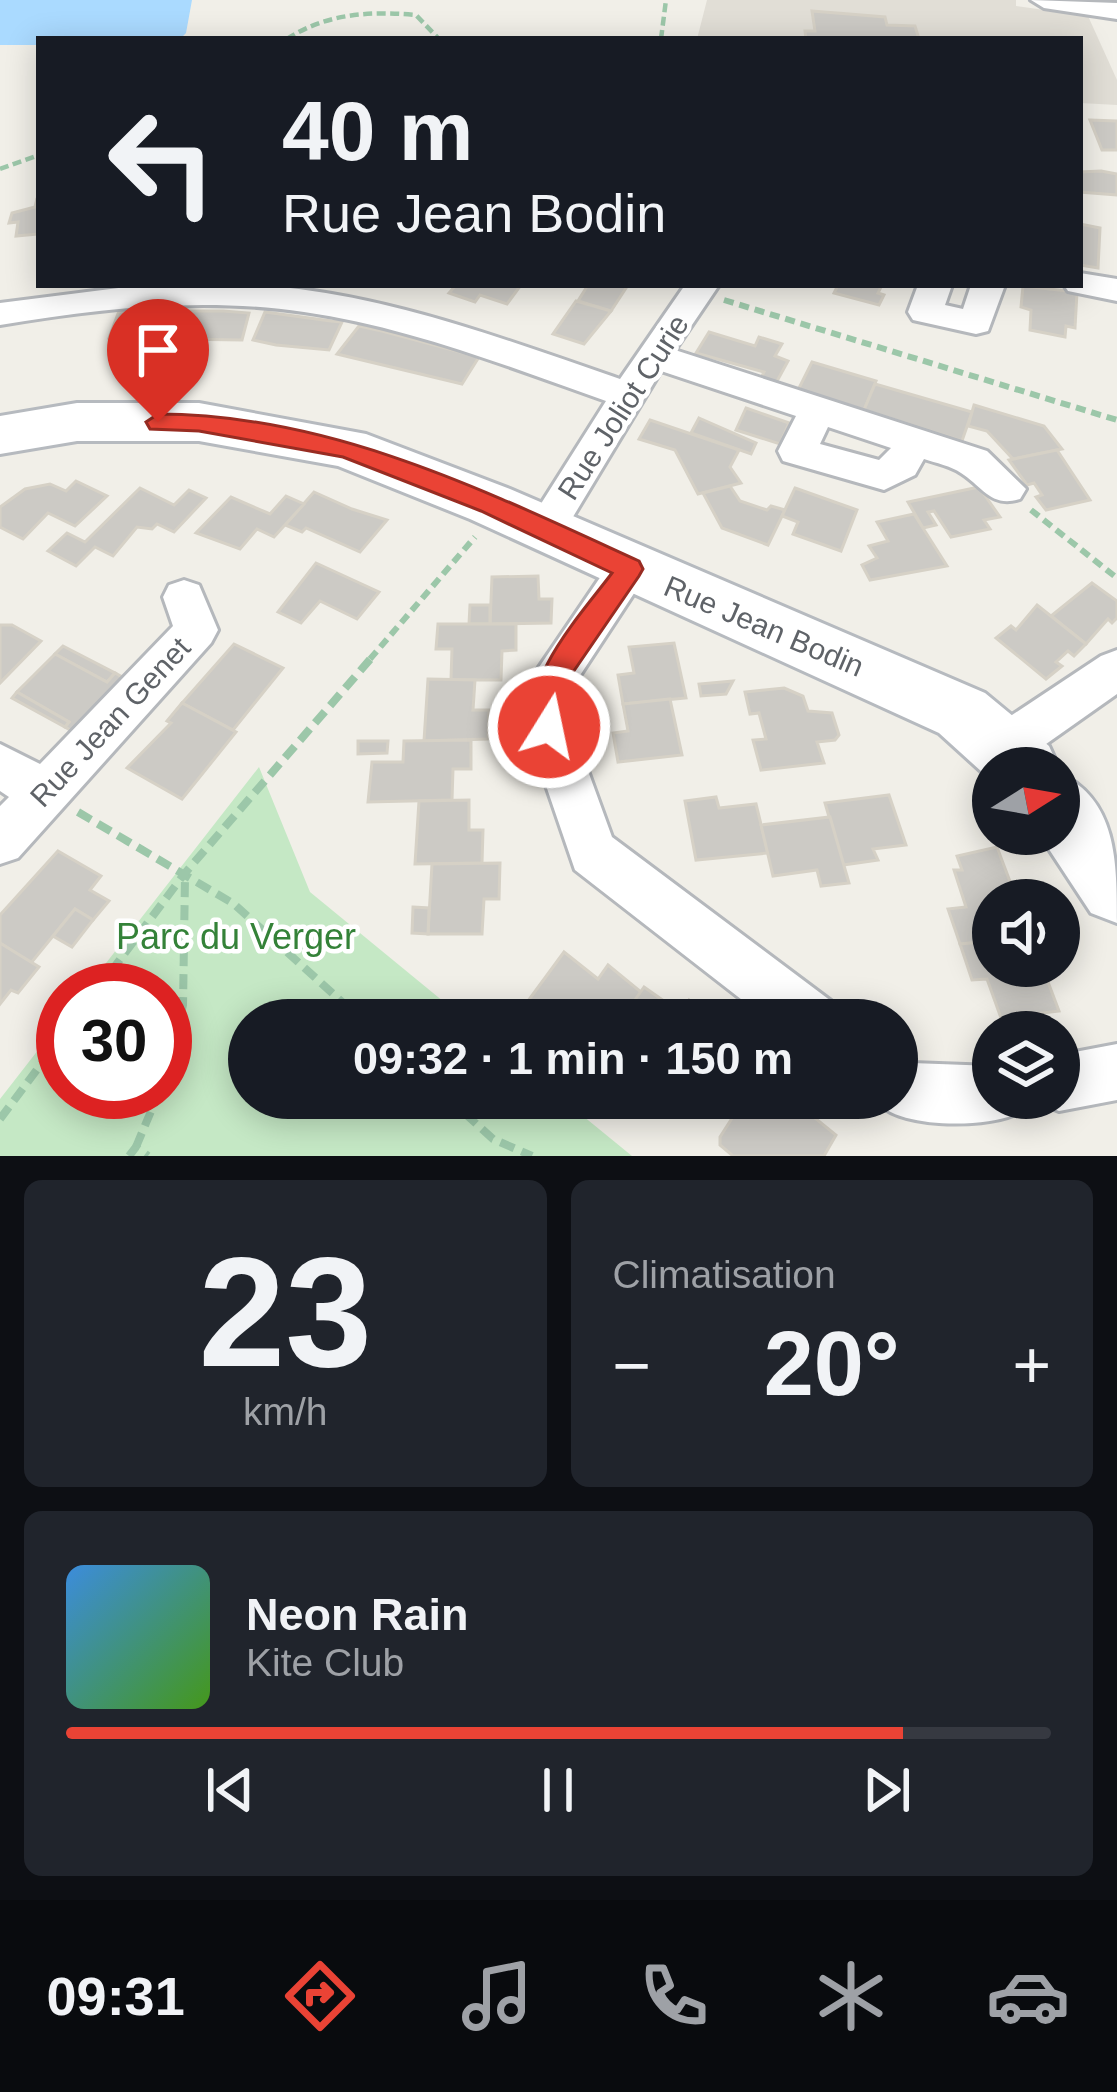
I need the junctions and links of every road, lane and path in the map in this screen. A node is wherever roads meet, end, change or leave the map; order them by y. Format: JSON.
{"nodes":[{"id":1,"x":666,"y":0,"type":"edge"},
{"id":2,"x":1044,"y":0,"type":"edge"},
{"id":3,"x":1117,"y":10,"type":"edge"},
{"id":4,"x":291,"y":36,"type":"edge"},
{"id":5,"x":436,"y":36,"type":"edge"},
{"id":6,"x":661,"y":36,"type":"edge"},
{"id":7,"x":36,"y":156,"type":"edge"},
{"id":8,"x":0,"y":169,"type":"edge"},
{"id":9,"x":1083,"y":284,"type":"edge"},
{"id":10,"x":700,"y":288,"type":"edge"},
{"id":11,"x":934,"y":288,"type":"edge"},
{"id":12,"x":987,"y":288,"type":"edge"},
{"id":13,"x":1117,"y":290,"type":"edge"},
{"id":14,"x":233,"y":291,"type":"edge"},
{"id":15,"x":0,"y":314,"type":"edge"},
{"id":16,"x":652,"y":355,"type":"junction"},
{"id":17,"x":626,"y":395,"type":"junction"},
{"id":18,"x":1117,"y":420,"type":"edge"},
{"id":19,"x":0,"y":435,"type":"edge"},
{"id":20,"x":1006,"y":489,"type":"joint"},
{"id":21,"x":490,"y":504,"type":"junction"},
{"id":22,"x":545,"y":529,"type":"junction"},
{"id":23,"x":629,"y":569,"type":"junction"},
{"id":24,"x":1117,"y":578,"type":"edge"},
{"id":25,"x":184,"y":597,"type":"dead end"},
{"id":26,"x":1117,"y":668,"type":"edge"},
{"id":27,"x":1003,"y":747,"type":"edge"},
{"id":28,"x":1026,"y":747,"type":"edge"},
{"id":29,"x":0,"y":765,"type":"edge"},
{"id":30,"x":43,"y":793,"type":"junction"},
{"id":31,"x":1080,"y":836,"type":"edge"},
{"id":32,"x":0,"y":841,"type":"edge"},
{"id":33,"x":185,"y":873,"type":"junction"},
{"id":34,"x":1117,"y":888,"type":"edge"},
{"id":35,"x":117,"y":963,"type":"edge"},
{"id":36,"x":184,"y":963,"type":"edge"},
{"id":37,"x":339,"y":999,"type":"edge"},
{"id":38,"x":784,"y":999,"type":"edge"},
{"id":39,"x":36,"y":1071,"type":"edge"},
{"id":40,"x":1117,"y":1072,"type":"edge"},
{"id":41,"x":1080,"y":1079,"type":"edge"},
{"id":42,"x":918,"y":1092,"type":"edge"},
{"id":43,"x":972,"y":1094,"type":"edge"},
{"id":44,"x":0,"y":1119,"type":"edge"},
{"id":45,"x":147,"y":1119,"type":"edge"},
{"id":46,"x":472,"y":1119,"type":"edge"},
{"id":47,"x":132,"y":1151,"type":"edge"},
{"id":48,"x":148,"y":1156,"type":"edge"},
{"id":49,"x":532,"y":1156,"type":"edge"}],
"edges":[{"from":1,"to":6,"type":"path"},
{"from":2,"to":3,"type":"street"},
{"from":4,"to":5,"type":"path"},
{"from":7,"to":8,"type":"path"},
{"from":9,"to":13,"type":"street"},
{"from":10,"to":16,"type":"street","name":"Rue Joliot Curie"},
{"from":10,"to":18,"type":"path"},
{"from":11,"to":12,"type":"street"},
{"from":14,"to":15,"type":"street"},
{"from":14,"to":17,"type":"street"},
{"from":16,"to":17,"type":"street","name":"Rue Joliot Curie"},
{"from":16,"to":20,"type":"street"},
{"from":17,"to":22,"type":"street","name":"Rue Joliot Curie"},
{"from":19,"to":21,"type":"street","name":"Rue Jean Bodin"},
{"from":20,"to":24,"type":"path"},
{"from":21,"to":22,"type":"street","name":"Rue Jean Bodin"},
{"from":21,"to":33,"type":"path"},
{"from":22,"to":23,"type":"street","name":"Rue Jean Bodin"},
{"from":23,"to":27,"type":"street","name":"Rue Jean Bodin"},
{"from":23,"to":38,"type":"street"},
{"from":25,"to":30,"type":"street","name":"Rue Jean Genet"},
{"from":26,"to":28,"type":"street"},
{"from":29,"to":30,"type":"street"},
{"from":30,"to":32,"type":"street","name":"Rue Jean Genet"},
{"from":30,"to":33,"type":"path"},
{"from":31,"to":34,"type":"street"},
{"from":33,"to":35,"type":"path"},
{"from":33,"to":36,"type":"path"},
{"from":33,"to":37,"type":"path"},
{"from":39,"to":44,"type":"path"},
{"from":40,"to":41,"type":"street"},
{"from":42,"to":43,"type":"street"},
{"from":45,"to":47,"type":"path"},
{"from":46,"to":49,"type":"path"},
{"from":47,"to":48,"type":"path"}]}
